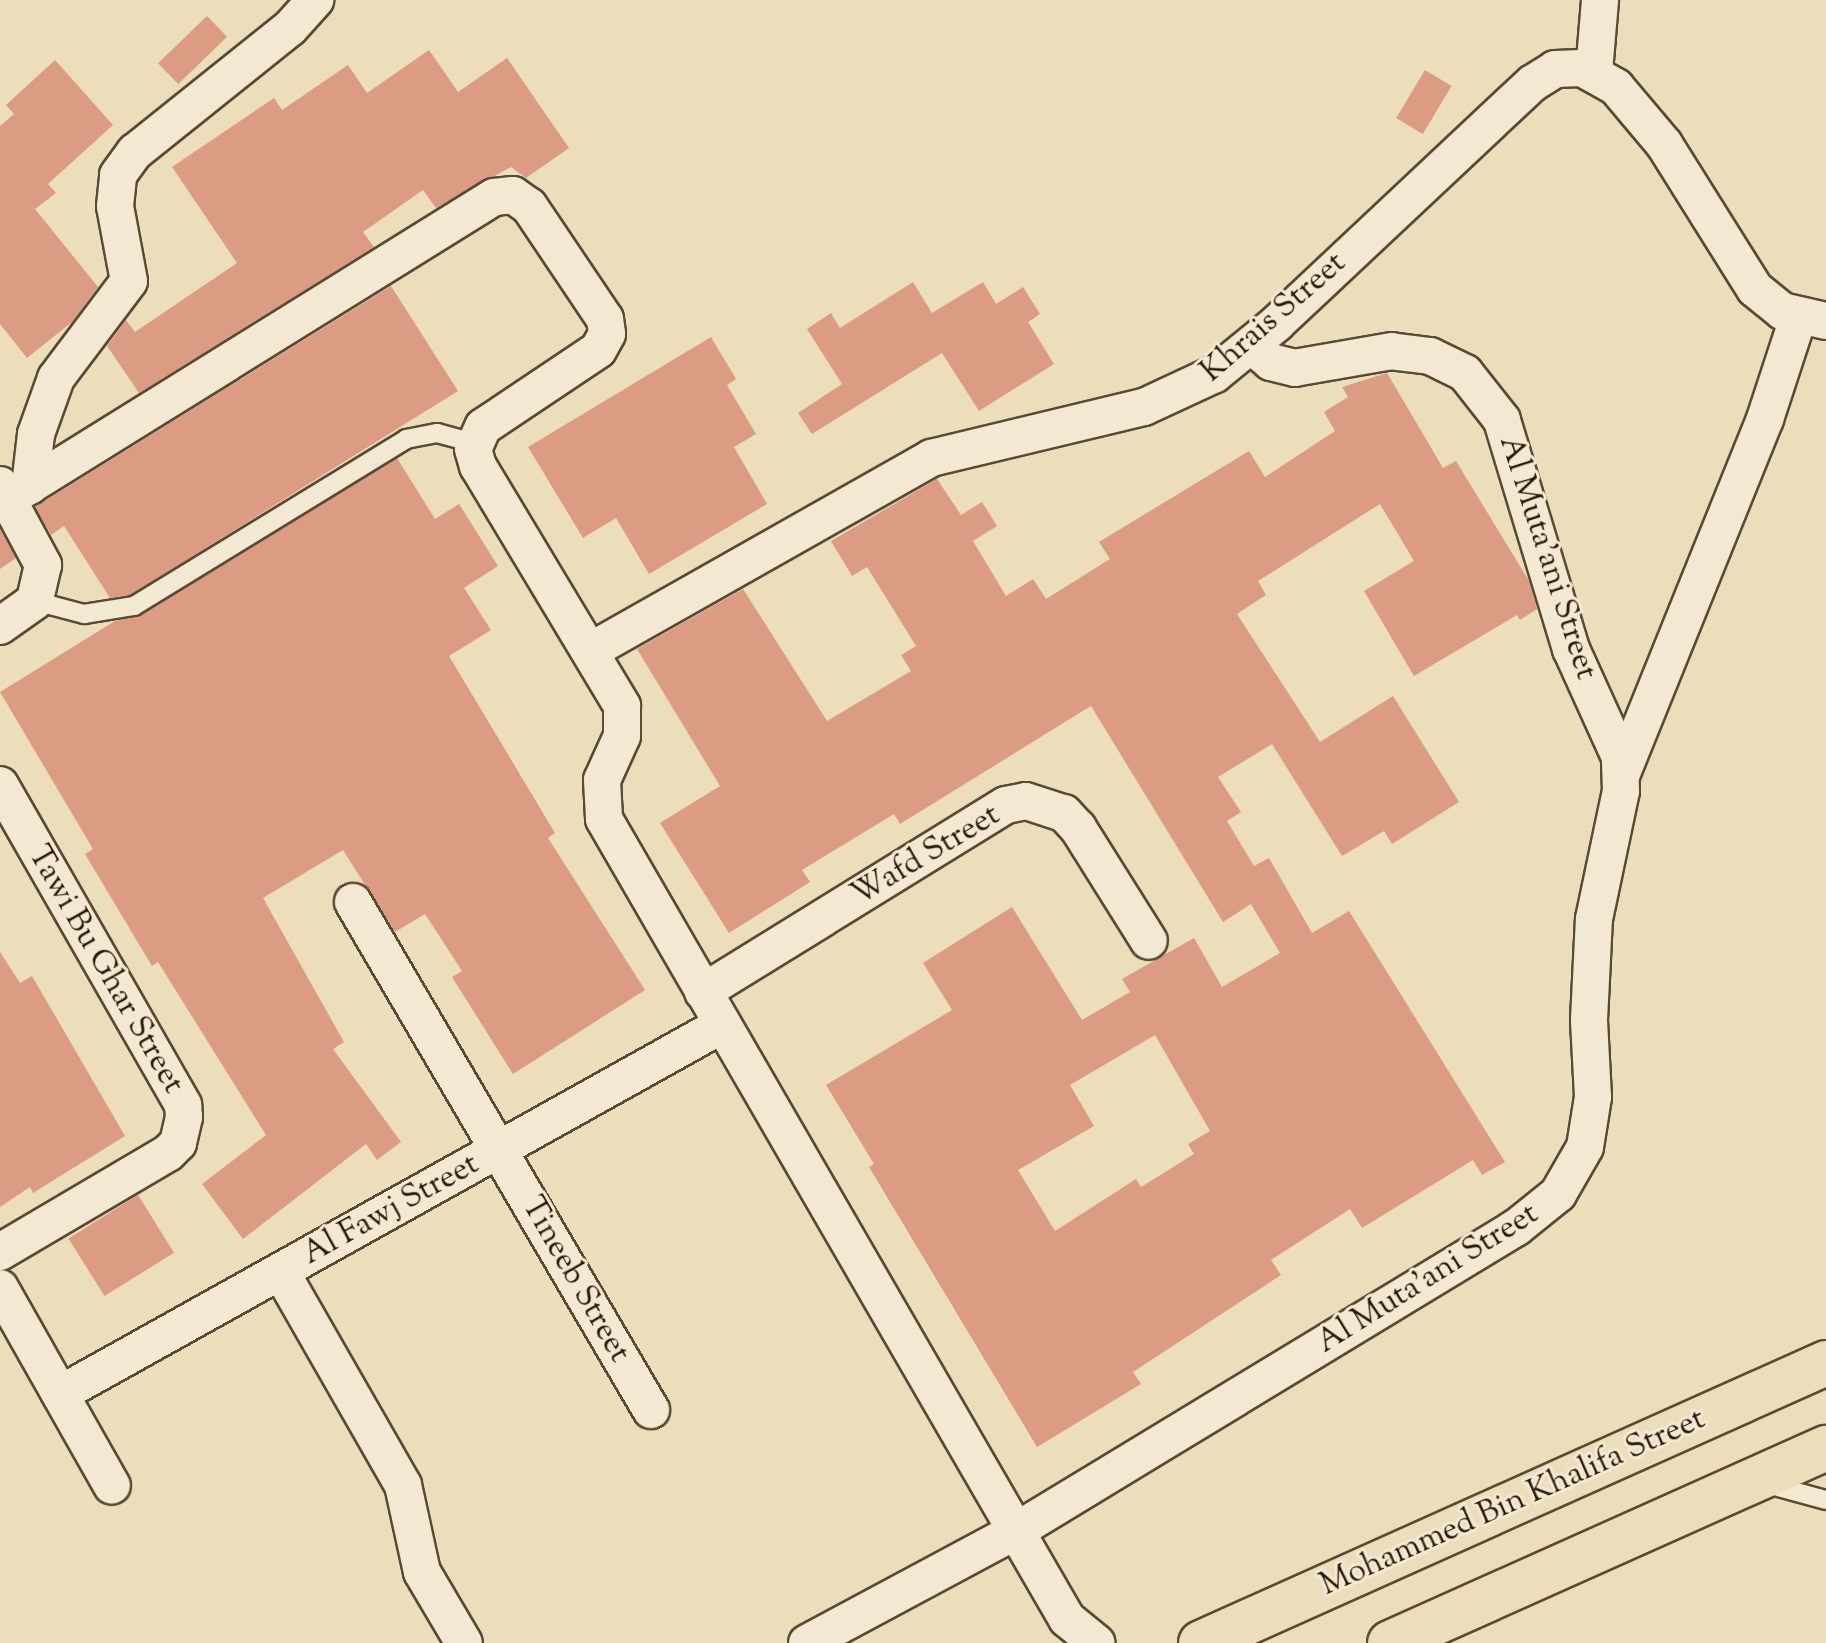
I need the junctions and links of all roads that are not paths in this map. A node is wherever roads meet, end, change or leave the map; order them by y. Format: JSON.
{"nodes":[{"id":1,"x":315,"y":0,"type":"edge"},
{"id":2,"x":1600,"y":0,"type":"edge"},
{"id":3,"x":1594,"y":72,"type":"junction"},
{"id":4,"x":1812,"y":319,"type":"edge"},
{"id":5,"x":1251,"y":345,"type":"junction"},
{"id":6,"x":474,"y":443,"type":"junction"},
{"id":7,"x":13,"y":490,"type":"edge"},
{"id":8,"x":35,"y":601,"type":"junction"},
{"id":9,"x":0,"y":626,"type":"edge"},
{"id":10,"x":592,"y":650,"type":"junction"},
{"id":11,"x":1622,"y":773,"type":"junction"},
{"id":12,"x":0,"y":785,"type":"edge"},
{"id":13,"x":353,"y":902,"type":"dead end"},
{"id":14,"x":1149,"y":941,"type":"dead end"},
{"id":15,"x":703,"y":992,"type":"junction"},
{"id":16,"x":722,"y":1025,"type":"junction"},
{"id":17,"x":498,"y":1150,"type":"junction"},
{"id":18,"x":0,"y":1252,"type":"edge"},
{"id":19,"x":281,"y":1272,"type":"junction"},
{"id":20,"x":0,"y":1288,"type":"edge"},
{"id":21,"x":1826,"y":1363,"type":"edge"},
{"id":22,"x":60,"y":1394,"type":"junction"},
{"id":23,"x":651,"y":1410,"type":"dead end"},
{"id":24,"x":1826,"y":1448,"type":"edge"},
{"id":25,"x":1744,"y":1482,"type":"junction"},
{"id":26,"x":112,"y":1486,"type":"dead end"},
{"id":27,"x":1826,"y":1500,"type":"edge"},
{"id":28,"x":1016,"y":1531,"type":"junction"},
{"id":29,"x":1067,"y":1631,"type":"edge"},
{"id":30,"x":464,"y":1643,"type":"edge"},
{"id":31,"x":807,"y":1643,"type":"edge"},
{"id":32,"x":1097,"y":1643,"type":"edge"},
{"id":33,"x":1201,"y":1643,"type":"edge"},
{"id":34,"x":1390,"y":1643,"type":"edge"}],
"edges":[{"from":1,"to":7,"type":"street"},
{"from":2,"to":3,"type":"street"},
{"from":3,"to":4,"type":"street"},
{"from":3,"to":5,"type":"street","name":"Khrais Street"},
{"from":4,"to":11,"type":"street"},
{"from":5,"to":10,"type":"street","name":"Khrais Street"},
{"from":5,"to":11,"type":"street","name":"Al Muta'ani Street"},
{"from":6,"to":7,"type":"street"},
{"from":6,"to":8,"type":"lane"},
{"from":6,"to":10,"type":"street"},
{"from":7,"to":8,"type":"street"},
{"from":8,"to":9,"type":"street"},
{"from":10,"to":15,"type":"street"},
{"from":11,"to":28,"type":"street","name":"Al Muta'ani Street"},
{"from":12,"to":18,"type":"street","name":"Tawi Bu Ghar Street"},
{"from":13,"to":17,"type":"street","name":"Tineeb Street"},
{"from":14,"to":15,"type":"street","name":"Wafd Street"},
{"from":15,"to":16,"type":"street"},
{"from":16,"to":17,"type":"street","name":"Al Fawj Street"},
{"from":16,"to":28,"type":"street"},
{"from":17,"to":19,"type":"street","name":"Al Fawj Street"},
{"from":17,"to":23,"type":"street","name":"Tineeb Street"},
{"from":19,"to":22,"type":"street","name":"Al Fawj Street"},
{"from":19,"to":30,"type":"street"},
{"from":20,"to":22,"type":"street"},
{"from":21,"to":33,"type":"highway","name":"Mohammed Bin Khalifa Street"},
{"from":22,"to":26,"type":"street"},
{"from":24,"to":25,"type":"highway"},
{"from":25,"to":27,"type":"lane"},
{"from":25,"to":34,"type":"highway"},
{"from":28,"to":29,"type":"street"},
{"from":28,"to":31,"type":"street","name":"Al Muta'ani Street"},
{"from":29,"to":32,"type":"street"}]}
